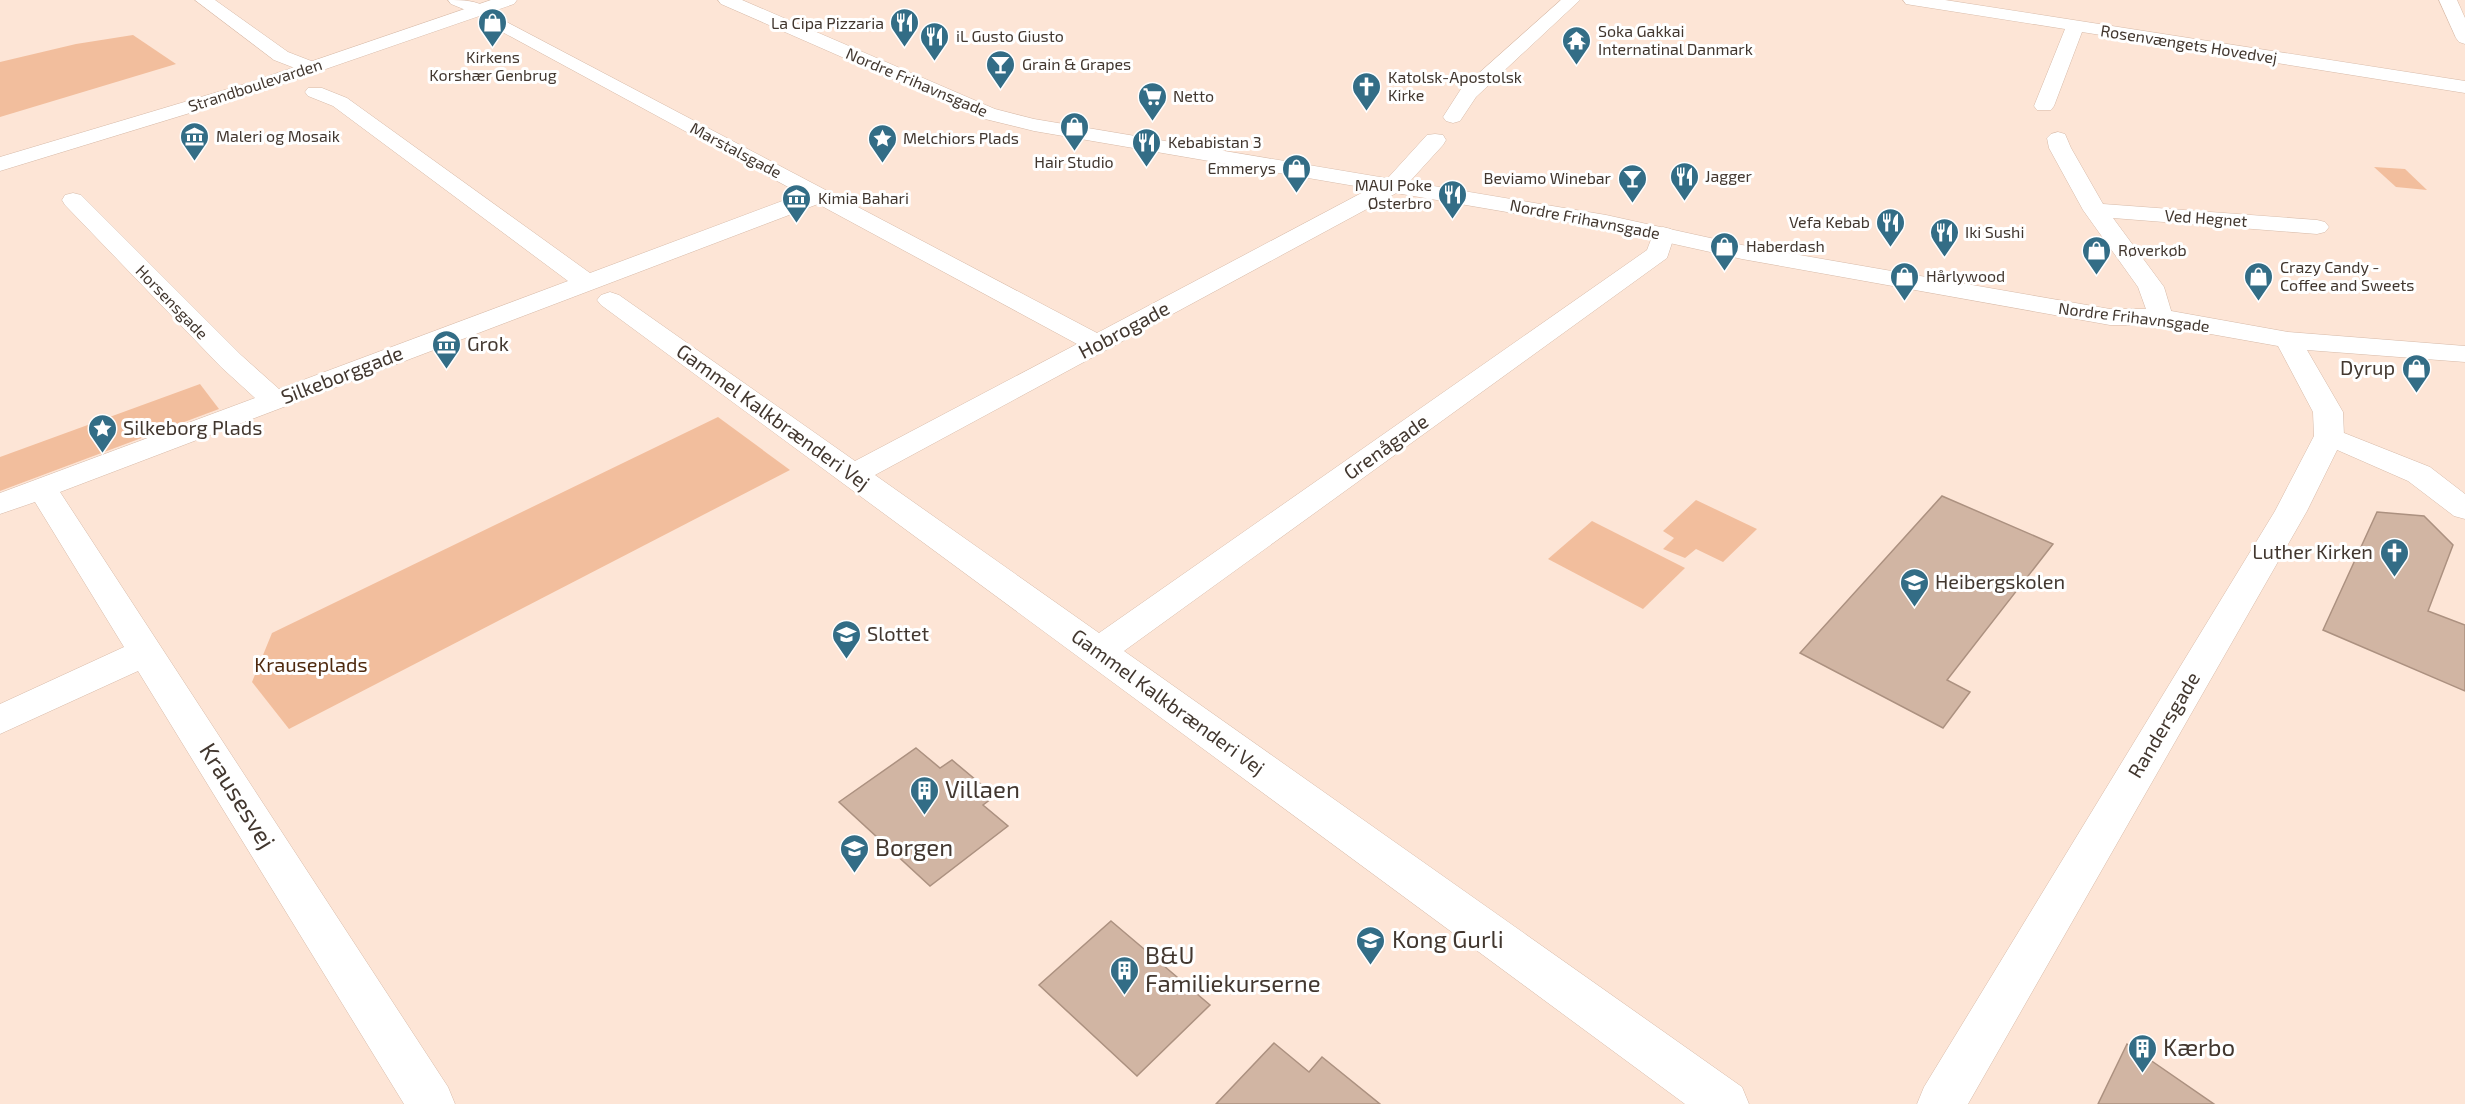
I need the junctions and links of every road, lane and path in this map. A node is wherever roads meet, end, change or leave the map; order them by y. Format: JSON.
{"nodes":[{"id":1,"x":204,"y":0,"type":"edge"},
{"id":2,"x":457,"y":0,"type":"edge"},
{"id":3,"x":508,"y":0,"type":"edge"},
{"id":4,"x":727,"y":0,"type":"edge"},
{"id":5,"x":1571,"y":0,"type":"edge"},
{"id":6,"x":1912,"y":0,"type":"edge"},
{"id":7,"x":2448,"y":0,"type":"edge"},
{"id":8,"x":479,"y":9,"type":"junction"},
{"id":9,"x":501,"y":24,"type":"dead end"},
{"id":10,"x":2075,"y":26,"type":"junction"},
{"id":11,"x":2465,"y":38,"type":"edge"},
{"id":12,"x":312,"y":68,"type":"junction"},
{"id":13,"x":2465,"y":87,"type":"edge"},
{"id":14,"x":315,"y":92,"type":"dead end"},
{"id":15,"x":2044,"y":106,"type":"dead end"},
{"id":16,"x":1453,"y":117,"type":"dead end"},
{"id":17,"x":2058,"y":138,"type":"dead end"},
{"id":18,"x":1435,"y":140,"type":"dead end"},
{"id":19,"x":0,"y":164,"type":"edge"},
{"id":20,"x":1394,"y":185,"type":"junction"},
{"id":21,"x":820,"y":195,"type":"junction"},
{"id":22,"x":73,"y":200,"type":"dead end"},
{"id":23,"x":2095,"y":210,"type":"junction"},
{"id":24,"x":2317,"y":226,"type":"dead end"},
{"id":25,"x":1663,"y":234,"type":"junction"},
{"id":26,"x":599,"y":291,"type":"junction"},
{"id":27,"x":2160,"y":317,"type":"junction"},
{"id":28,"x":2288,"y":340,"type":"junction"},
{"id":29,"x":1097,"y":344,"type":"junction"},
{"id":30,"x":2465,"y":354,"type":"edge"},
{"id":31,"x":275,"y":400,"type":"junction"},
{"id":32,"x":2329,"y":436,"type":"junction"},
{"id":33,"x":853,"y":475,"type":"junction"},
{"id":34,"x":42,"y":488,"type":"junction"},
{"id":35,"x":0,"y":504,"type":"edge"},
{"id":36,"x":2465,"y":510,"type":"edge"},
{"id":37,"x":146,"y":652,"type":"junction"},
{"id":38,"x":1098,"y":652,"type":"junction"},
{"id":39,"x":0,"y":720,"type":"edge"},
{"id":40,"x":431,"y":1104,"type":"edge"},
{"id":41,"x":1725,"y":1104,"type":"edge"},
{"id":42,"x":1941,"y":1104,"type":"edge"}],
"edges":[{"from":1,"to":12,"type":"street"},
{"from":2,"to":8,"type":"street"},
{"from":3,"to":8,"type":"street","name":"Strandboulevarden"},
{"from":4,"to":20,"type":"street","name":"Nordre Frihavnsgade"},
{"from":5,"to":16,"type":"street"},
{"from":6,"to":10,"type":"street","name":"Rosenvængets Hovedvej"},
{"from":7,"to":11,"type":"street"},
{"from":8,"to":12,"type":"street","name":"Strandboulevarden"},
{"from":9,"to":21,"type":"street","name":"Marstalsgade"},
{"from":10,"to":13,"type":"street","name":"Rosenvængets Hovedvej"},
{"from":10,"to":15,"type":"street"},
{"from":12,"to":19,"type":"street","name":"Strandboulevarden"},
{"from":14,"to":26,"type":"street","name":"Gammel Kalkbrænderi Vej"},
{"from":17,"to":23,"type":"street"},
{"from":18,"to":20,"type":"street","name":"Hobrogade"},
{"from":20,"to":25,"type":"street","name":"Nordre Frihavnsgade"},
{"from":20,"to":29,"type":"street","name":"Hobrogade"},
{"from":21,"to":26,"type":"street","name":"Silkeborggade"},
{"from":21,"to":29,"type":"street","name":"Marstalsgade"},
{"from":22,"to":31,"type":"street","name":"Horsensgade"},
{"from":23,"to":24,"type":"street","name":"Ved Hegnet"},
{"from":23,"to":27,"type":"street"},
{"from":25,"to":27,"type":"street","name":"Nordre Frihavnsgade"},
{"from":25,"to":38,"type":"street","name":"Grenågade"},
{"from":26,"to":31,"type":"street","name":"Silkeborggade"},
{"from":26,"to":33,"type":"street","name":"Gammel Kalkbrænderi Vej"},
{"from":27,"to":28,"type":"street","name":"Nordre Frihavnsgade"},
{"from":28,"to":30,"type":"street","name":"Nordre Frihavnsgade"},
{"from":28,"to":32,"type":"street"},
{"from":29,"to":33,"type":"street","name":"Hobrogade"},
{"from":31,"to":34,"type":"street","name":"Silkeborggade"},
{"from":32,"to":36,"type":"street"},
{"from":32,"to":42,"type":"street","name":"Randersgade"},
{"from":33,"to":38,"type":"street","name":"Gammel Kalkbrænderi Vej"},
{"from":34,"to":35,"type":"street","name":"Silkeborggade"},
{"from":34,"to":37,"type":"street","name":"Krausesvej"},
{"from":37,"to":39,"type":"street"},
{"from":37,"to":40,"type":"street","name":"Krausesvej"},
{"from":38,"to":41,"type":"street","name":"Gammel Kalkbrænderi Vej"}]}
